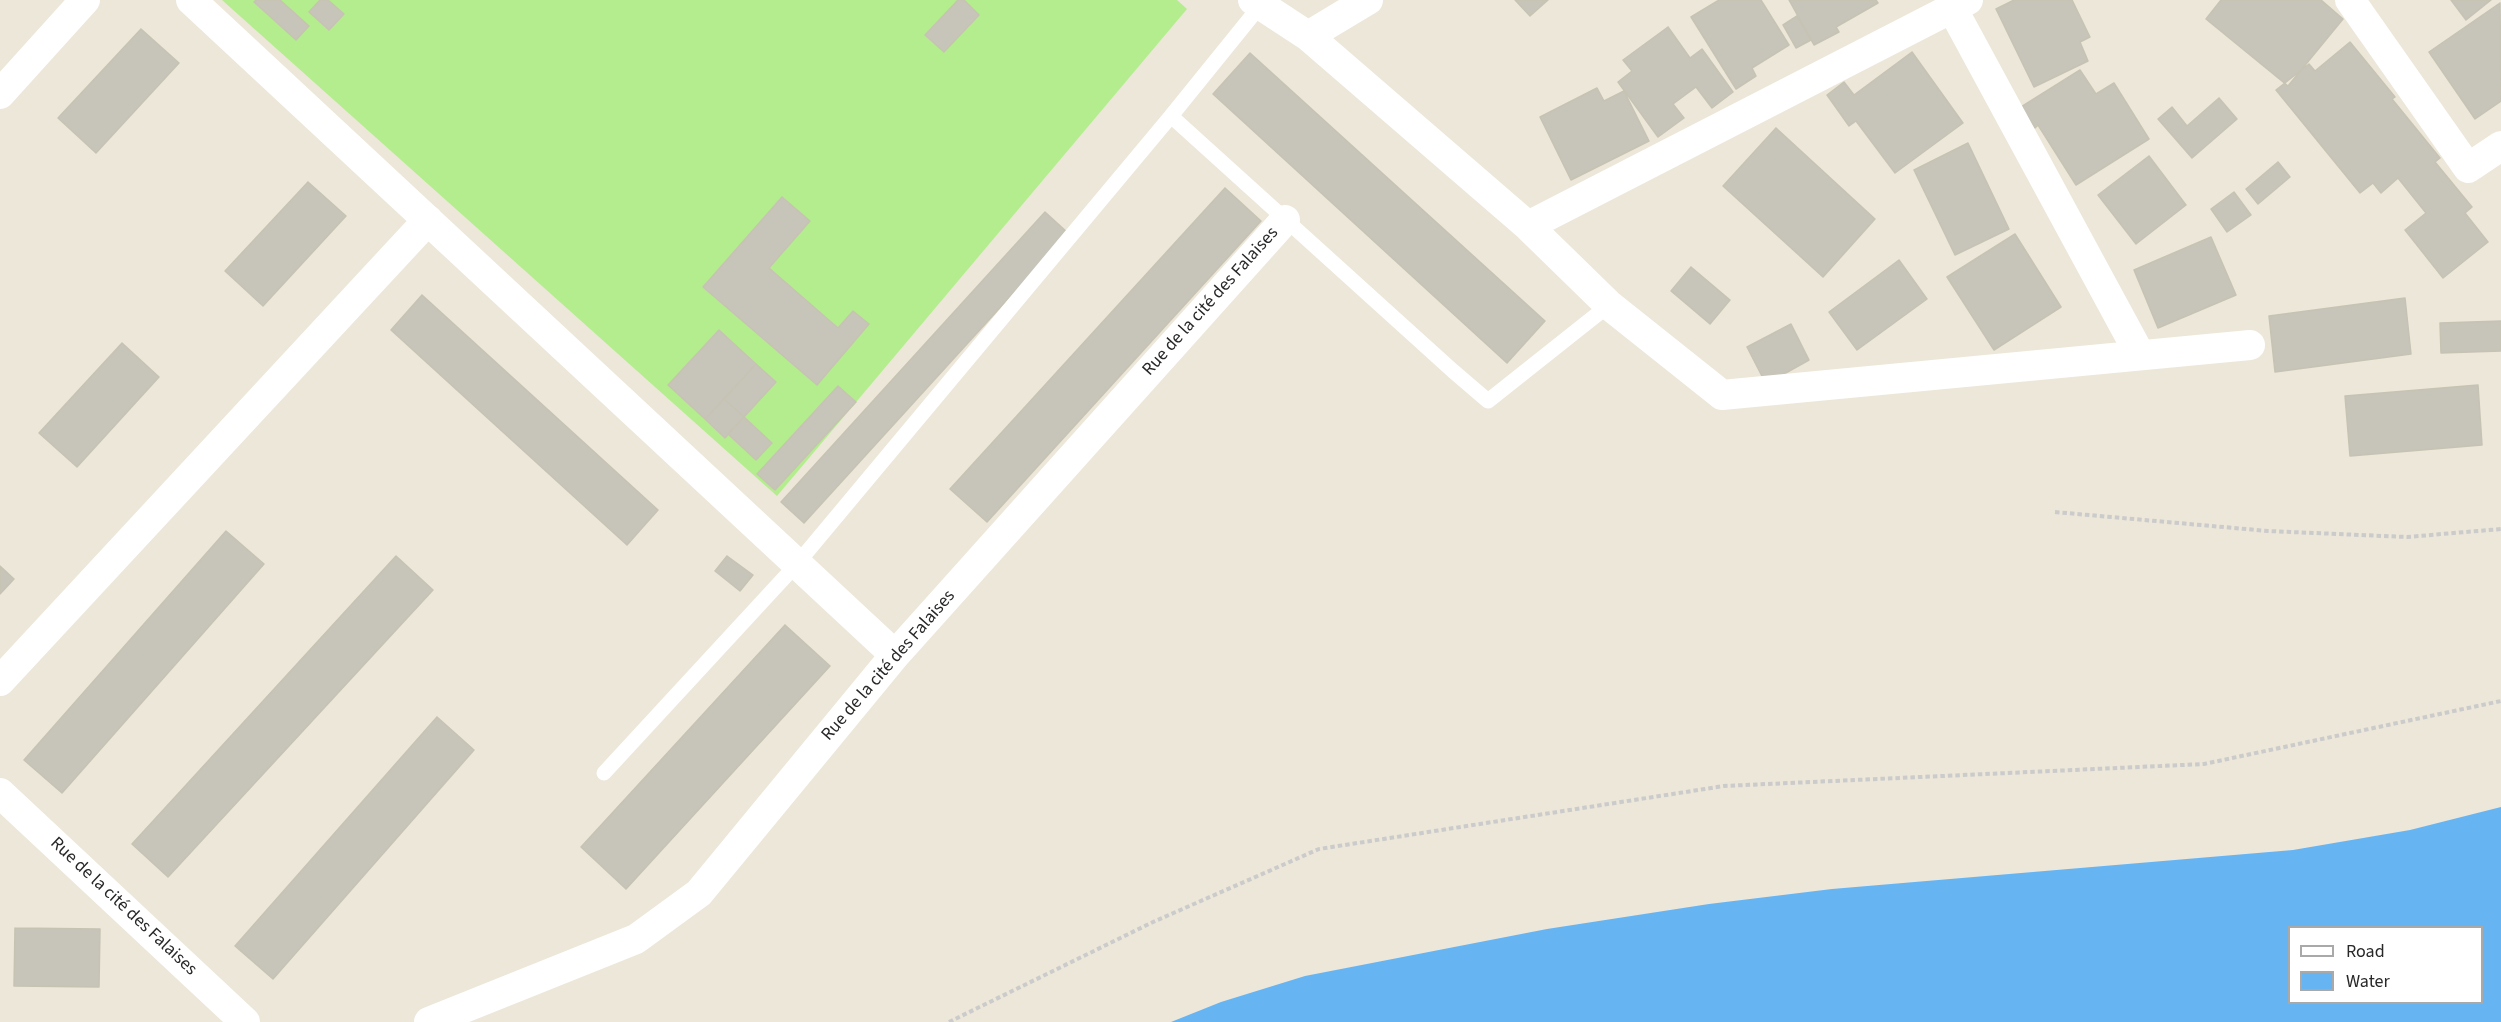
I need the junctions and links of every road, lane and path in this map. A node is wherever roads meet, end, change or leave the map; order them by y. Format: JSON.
{"nodes":[{"id":1,"x":85,"y":0,"type":"edge"},
{"id":2,"x":191,"y":0,"type":"edge"},
{"id":3,"x":1368,"y":0,"type":"edge"},
{"id":4,"x":2350,"y":0,"type":"edge"},
{"id":5,"x":1256,"y":3,"type":"edge"},
{"id":6,"x":1960,"y":4,"type":"edge"},
{"id":7,"x":1308,"y":36,"type":"junction"},
{"id":8,"x":0,"y":94,"type":"edge"},
{"id":9,"x":1171,"y":116,"type":"junction"},
{"id":10,"x":2501,"y":146,"type":"edge"},
{"id":11,"x":428,"y":220,"type":"junction"},
{"id":12,"x":1285,"y":220,"type":"junction"},
{"id":13,"x":1528,"y":226,"type":"junction"},
{"id":14,"x":1609,"y":305,"type":"junction"},
{"id":15,"x":2250,"y":345,"type":"dead end"},
{"id":16,"x":2139,"y":353,"type":"junction"},
{"id":17,"x":2055,"y":512,"type":"dead end"},
{"id":18,"x":2501,"y":529,"type":"edge"},
{"id":19,"x":796,"y":565,"type":"junction"},
{"id":20,"x":896,"y":655,"type":"junction"},
{"id":21,"x":0,"y":681,"type":"edge"},
{"id":22,"x":2501,"y":701,"type":"edge"},
{"id":23,"x":604,"y":774,"type":"dead end"},
{"id":24,"x":0,"y":793,"type":"edge"},
{"id":25,"x":245,"y":1022,"type":"edge"},
{"id":26,"x":429,"y":1022,"type":"edge"},
{"id":27,"x":949,"y":1022,"type":"edge"}],
"edges":[{"from":1,"to":8,"type":"street"},
{"from":2,"to":11,"type":"street"},
{"from":3,"to":7,"type":"street"},
{"from":4,"to":10,"type":"street"},
{"from":5,"to":7,"type":"street"},
{"from":5,"to":9,"type":"lane"},
{"from":6,"to":13,"type":"street"},
{"from":6,"to":16,"type":"street"},
{"from":7,"to":13,"type":"street"},
{"from":9,"to":12,"type":"lane"},
{"from":9,"to":19,"type":"lane"},
{"from":11,"to":19,"type":"street"},
{"from":11,"to":21,"type":"street"},
{"from":12,"to":14,"type":"lane"},
{"from":12,"to":20,"type":"street","name":"Rue de la cité des Falaises"},
{"from":13,"to":14,"type":"street"},
{"from":14,"to":16,"type":"street"},
{"from":15,"to":16,"type":"street"},
{"from":17,"to":18,"type":"path"},
{"from":19,"to":20,"type":"street"},
{"from":19,"to":23,"type":"lane"},
{"from":20,"to":26,"type":"street","name":"Rue de la cité des Falaises"},
{"from":22,"to":27,"type":"path"},
{"from":24,"to":25,"type":"street","name":"Rue de la cité des Falaises"}]}
